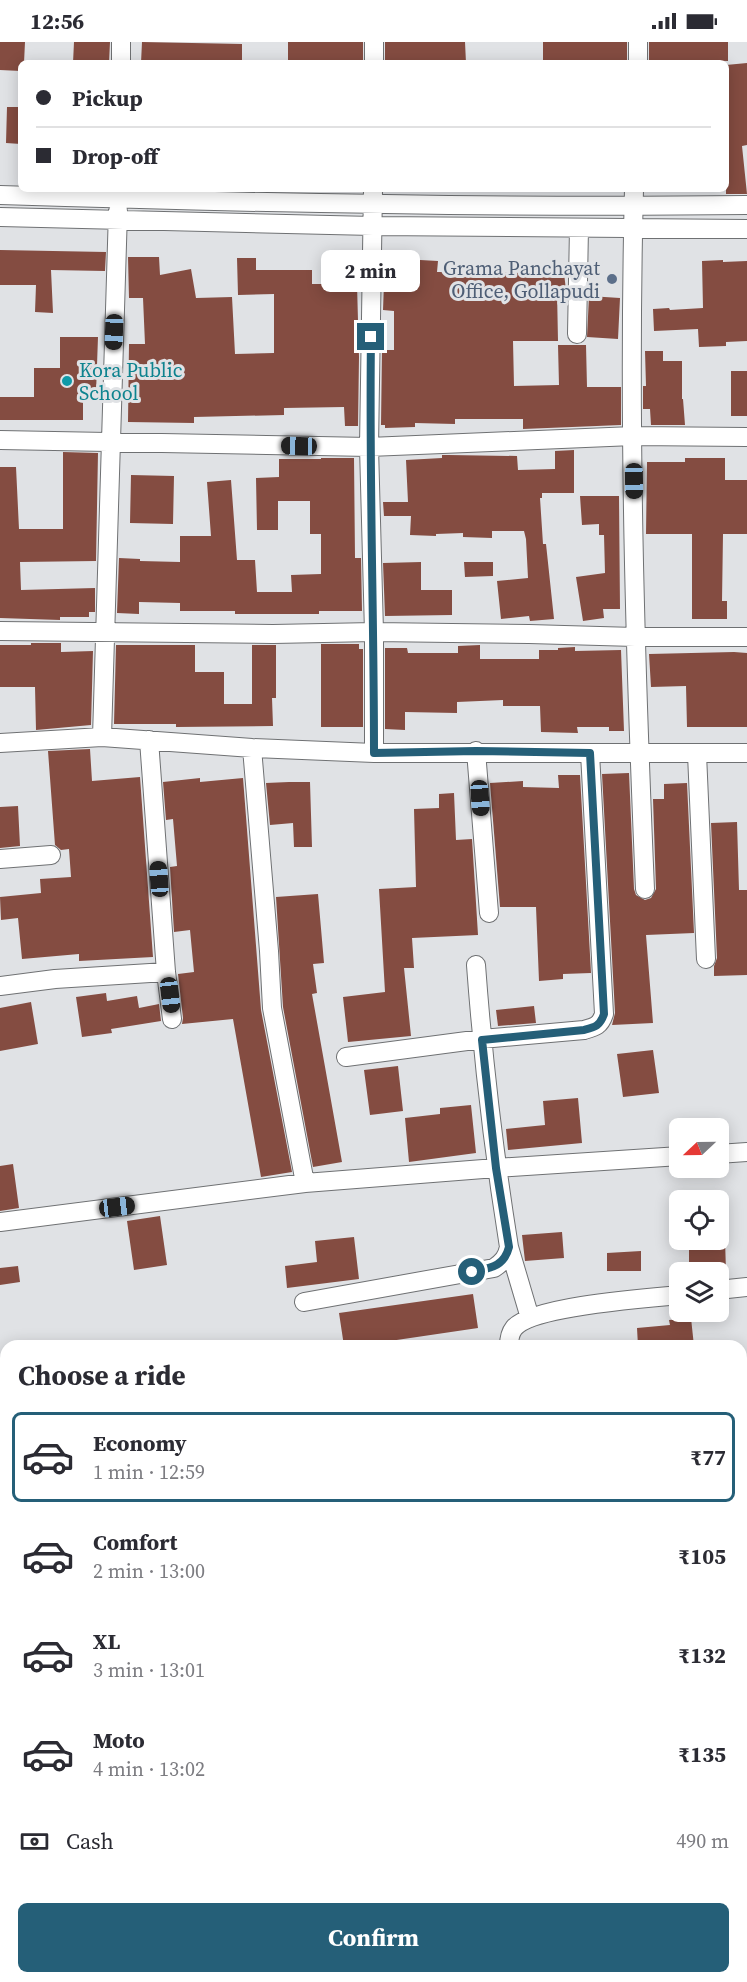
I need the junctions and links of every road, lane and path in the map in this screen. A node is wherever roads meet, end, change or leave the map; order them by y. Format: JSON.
{"nodes":[{"id":1,"x":121,"y":42,"type":"edge"},
{"id":2,"x":374,"y":42,"type":"edge"},
{"id":3,"x":638,"y":42,"type":"edge"},
{"id":4,"x":121,"y":60,"type":"edge"},
{"id":5,"x":374,"y":60,"type":"edge"},
{"id":6,"x":638,"y":60,"type":"edge"},
{"id":7,"x":119,"y":194,"type":"edge"},
{"id":8,"x":0,"y":195,"type":"edge"},
{"id":9,"x":373,"y":196,"type":"edge"},
{"id":10,"x":634,"y":198,"type":"edge"},
{"id":11,"x":747,"y":205,"type":"edge"},
{"id":12,"x":0,"y":217,"type":"edge"},
{"id":13,"x":117,"y":221,"type":"junction"},
{"id":14,"x":373,"y":226,"type":"junction"},
{"id":15,"x":579,"y":228,"type":"junction"},
{"id":16,"x":633,"y":228,"type":"junction"},
{"id":17,"x":747,"y":229,"type":"edge"},
{"id":18,"x":577,"y":334,"type":"dead end"},
{"id":19,"x":633,"y":436,"type":"junction"},
{"id":20,"x":747,"y":437,"type":"edge"},
{"id":21,"x":0,"y":440,"type":"edge"},
{"id":22,"x":112,"y":442,"type":"junction"},
{"id":23,"x":369,"y":447,"type":"junction"},
{"id":24,"x":0,"y":631,"type":"edge"},
{"id":25,"x":106,"y":632,"type":"junction"},
{"id":26,"x":374,"y":632,"type":"junction"},
{"id":27,"x":747,"y":637,"type":"edge"},
{"id":28,"x":635,"y":638,"type":"junction"},
{"id":29,"x":102,"y":737,"type":"junction"},
{"id":30,"x":149,"y":740,"type":"junction"},
{"id":31,"x":0,"y":744,"type":"edge"},
{"id":32,"x":252,"y":748,"type":"junction"},
{"id":33,"x":476,"y":751,"type":"junction"},
{"id":34,"x":374,"y":753,"type":"junction"},
{"id":35,"x":590,"y":753,"type":"junction"},
{"id":36,"x":747,"y":753,"type":"edge"},
{"id":37,"x":639,"y":754,"type":"junction"},
{"id":38,"x":697,"y":754,"type":"junction"},
{"id":39,"x":51,"y":855,"type":"dead end"},
{"id":40,"x":0,"y":859,"type":"edge"},
{"id":41,"x":645,"y":889,"type":"dead end"},
{"id":42,"x":489,"y":913,"type":"dead end"},
{"id":43,"x":706,"y":959,"type":"dead end"},
{"id":44,"x":476,"y":965,"type":"dead end"},
{"id":45,"x":166,"y":972,"type":"junction"},
{"id":46,"x":0,"y":986,"type":"edge"},
{"id":47,"x":172,"y":1019,"type":"dead end"},
{"id":48,"x":482,"y":1040,"type":"junction"},
{"id":49,"x":346,"y":1057,"type":"dead end"},
{"id":50,"x":747,"y":1152,"type":"edge"},
{"id":51,"x":729,"y":1153,"type":"edge"},
{"id":52,"x":669,"y":1157,"type":"edge"},
{"id":53,"x":496,"y":1168,"type":"junction"},
{"id":54,"x":305,"y":1183,"type":"junction"},
{"id":55,"x":0,"y":1222,"type":"edge"},
{"id":56,"x":509,"y":1247,"type":"junction"},
{"id":57,"x":747,"y":1287,"type":"edge"},
{"id":58,"x":729,"y":1289,"type":"edge"},
{"id":59,"x":669,"y":1296,"type":"edge"},
{"id":60,"x":304,"y":1302,"type":"dead end"},
{"id":61,"x":530,"y":1318,"type":"junction"},
{"id":62,"x":510,"y":1340,"type":"edge"}],
"edges":[{"from":1,"to":4,"type":"street"},
{"from":2,"to":5,"type":"street"},
{"from":3,"to":6,"type":"street"},
{"from":7,"to":8,"type":"street"},
{"from":7,"to":9,"type":"street"},
{"from":7,"to":13,"type":"street"},
{"from":9,"to":10,"type":"street"},
{"from":9,"to":14,"type":"street"},
{"from":10,"to":11,"type":"street"},
{"from":10,"to":16,"type":"street"},
{"from":12,"to":13,"type":"street"},
{"from":13,"to":14,"type":"street"},
{"from":13,"to":22,"type":"street"},
{"from":14,"to":15,"type":"street"},
{"from":14,"to":23,"type":"street"},
{"from":15,"to":16,"type":"street"},
{"from":15,"to":18,"type":"street"},
{"from":16,"to":17,"type":"street"},
{"from":16,"to":19,"type":"street"},
{"from":19,"to":20,"type":"street"},
{"from":19,"to":23,"type":"street"},
{"from":19,"to":28,"type":"street"},
{"from":21,"to":22,"type":"street"},
{"from":22,"to":23,"type":"street"},
{"from":22,"to":25,"type":"street"},
{"from":23,"to":26,"type":"street"},
{"from":24,"to":25,"type":"street"},
{"from":25,"to":26,"type":"street"},
{"from":25,"to":29,"type":"street"},
{"from":26,"to":28,"type":"street"},
{"from":26,"to":34,"type":"street"},
{"from":27,"to":28,"type":"street"},
{"from":28,"to":37,"type":"street"},
{"from":29,"to":30,"type":"street"},
{"from":29,"to":31,"type":"street"},
{"from":30,"to":32,"type":"street"},
{"from":30,"to":45,"type":"street"},
{"from":32,"to":34,"type":"street"},
{"from":32,"to":54,"type":"street"},
{"from":33,"to":34,"type":"street"},
{"from":33,"to":35,"type":"street"},
{"from":33,"to":42,"type":"street"},
{"from":35,"to":37,"type":"street"},
{"from":35,"to":48,"type":"street"},
{"from":36,"to":38,"type":"street"},
{"from":37,"to":38,"type":"street"},
{"from":37,"to":41,"type":"street"},
{"from":38,"to":43,"type":"street"},
{"from":39,"to":40,"type":"street"},
{"from":44,"to":48,"type":"street"},
{"from":45,"to":46,"type":"street"},
{"from":45,"to":47,"type":"street"},
{"from":48,"to":49,"type":"street"},
{"from":48,"to":53,"type":"street"},
{"from":50,"to":51,"type":"street"},
{"from":52,"to":53,"type":"street"},
{"from":53,"to":54,"type":"street"},
{"from":53,"to":56,"type":"street"},
{"from":54,"to":55,"type":"street"},
{"from":56,"to":60,"type":"street"},
{"from":56,"to":61,"type":"street"},
{"from":57,"to":58,"type":"street"},
{"from":59,"to":61,"type":"street"},
{"from":61,"to":62,"type":"street"}]}
